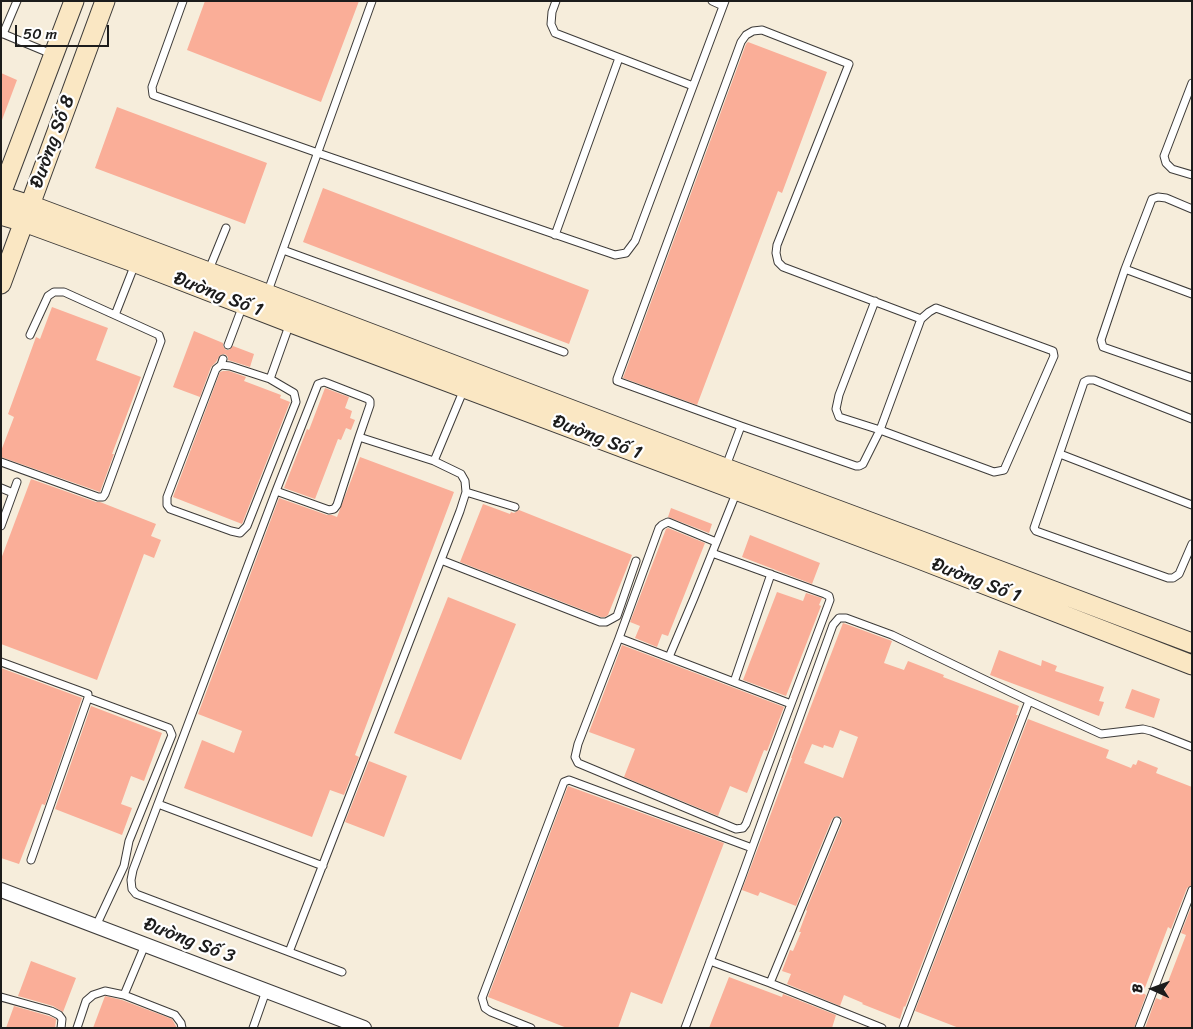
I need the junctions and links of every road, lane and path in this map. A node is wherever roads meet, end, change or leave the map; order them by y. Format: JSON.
{"nodes":[{"id":1,"x":17,"y":1,"type":"edge"},
{"id":2,"x":74,"y":1,"type":"edge"},
{"id":3,"x":105,"y":1,"type":"edge"},
{"id":4,"x":183,"y":1,"type":"edge"},
{"id":5,"x":372,"y":1,"type":"edge"},
{"id":6,"x":556,"y":1,"type":"edge"},
{"id":7,"x":712,"y":1,"type":"edge"},
{"id":8,"x":724,"y":3,"type":"edge"},
{"id":9,"x":2,"y":33,"type":"edge"},
{"id":10,"x":54,"y":56,"type":"junction"},
{"id":11,"x":619,"y":58,"type":"junction"},
{"id":12,"x":693,"y":86,"type":"junction"},
{"id":13,"x":1191,"y":88,"type":"edge"},
{"id":14,"x":318,"y":153,"type":"junction"},
{"id":15,"x":1192,"y":175,"type":"edge"},
{"id":16,"x":1,"y":195,"type":"edge"},
{"id":17,"x":1192,"y":209,"type":"edge"},
{"id":18,"x":27,"y":214,"type":"junction"},
{"id":19,"x":1,"y":216,"type":"edge"},
{"id":20,"x":226,"y":228,"type":"dead end"},
{"id":21,"x":555,"y":235,"type":"junction"},
{"id":22,"x":283,"y":250,"type":"junction"},
{"id":23,"x":136,"y":262,"type":"junction"},
{"id":24,"x":1125,"y":269,"type":"junction"},
{"id":25,"x":208,"y":272,"type":"junction"},
{"id":26,"x":1,"y":284,"type":"edge"},
{"id":27,"x":267,"y":294,"type":"junction"},
{"id":28,"x":1192,"y":294,"type":"edge"},
{"id":29,"x":875,"y":301,"type":"junction"},
{"id":30,"x":243,"y":304,"type":"junction"},
{"id":31,"x":115,"y":315,"type":"junction"},
{"id":32,"x":921,"y":319,"type":"junction"},
{"id":33,"x":290,"y":323,"type":"junction"},
{"id":34,"x":30,"y":335,"type":"dead end"},
{"id":35,"x":228,"y":345,"type":"dead end"},
{"id":36,"x":564,"y":352,"type":"dead end"},
{"id":37,"x":1192,"y":378,"type":"edge"},
{"id":38,"x":270,"y":379,"type":"junction"},
{"id":39,"x":464,"y":388,"type":"junction"},
{"id":40,"x":1192,"y":420,"type":"edge"},
{"id":41,"x":741,"y":426,"type":"junction"},
{"id":42,"x":880,"y":430,"type":"junction"},
{"id":43,"x":359,"y":437,"type":"junction"},
{"id":44,"x":1060,"y":454,"type":"junction"},
{"id":45,"x":434,"y":461,"type":"junction"},
{"id":46,"x":1,"y":462,"type":"edge"},
{"id":47,"x":727,"y":481,"type":"junction"},
{"id":48,"x":17,"y":482,"type":"dead end"},
{"id":49,"x":1,"y":488,"type":"edge"},
{"id":50,"x":276,"y":491,"type":"junction"},
{"id":51,"x":13,"y":492,"type":"junction"},
{"id":52,"x":466,"y":492,"type":"junction"},
{"id":53,"x":1192,"y":505,"type":"edge"},
{"id":54,"x":515,"y":507,"type":"dead end"},
{"id":55,"x":1,"y":526,"type":"edge"},
{"id":56,"x":716,"y":542,"type":"junction"},
{"id":57,"x":1192,"y":544,"type":"edge"},
{"id":58,"x":712,"y":553,"type":"junction"},
{"id":59,"x":441,"y":560,"type":"junction"},
{"id":60,"x":636,"y":561,"type":"dead end"},
{"id":61,"x":771,"y":574,"type":"junction"},
{"id":62,"x":619,"y":638,"type":"junction"},
{"id":63,"x":1192,"y":643,"type":"edge"},
{"id":64,"x":669,"y":657,"type":"junction"},
{"id":65,"x":1190,"y":659,"type":"edge"},
{"id":66,"x":1,"y":662,"type":"edge"},
{"id":67,"x":734,"y":682,"type":"junction"},
{"id":68,"x":88,"y":698,"type":"junction"},
{"id":69,"x":1028,"y":701,"type":"junction"},
{"id":70,"x":791,"y":704,"type":"junction"},
{"id":71,"x":1192,"y":747,"type":"edge"},
{"id":72,"x":158,"y":804,"type":"junction"},
{"id":73,"x":837,"y":821,"type":"dead end"},
{"id":74,"x":752,"y":848,"type":"junction"},
{"id":75,"x":31,"y":860,"type":"dead end"},
{"id":76,"x":323,"y":866,"type":"junction"},
{"id":77,"x":1,"y":890,"type":"edge"},
{"id":78,"x":1192,"y":890,"type":"edge"},
{"id":79,"x":96,"y":926,"type":"junction"},
{"id":80,"x":145,"y":945,"type":"junction"},
{"id":81,"x":289,"y":952,"type":"junction"},
{"id":82,"x":710,"y":961,"type":"junction"},
{"id":83,"x":342,"y":972,"type":"dead end"},
{"id":84,"x":770,"y":983,"type":"junction"},
{"id":85,"x":266,"y":991,"type":"junction"},
{"id":86,"x":124,"y":995,"type":"junction"},
{"id":87,"x":1,"y":997,"type":"edge"},
{"id":88,"x":61,"y":1028,"type":"edge"},
{"id":89,"x":77,"y":1028,"type":"edge"},
{"id":90,"x":182,"y":1028,"type":"edge"},
{"id":91,"x":253,"y":1028,"type":"edge"},
{"id":92,"x":364,"y":1028,"type":"edge"},
{"id":93,"x":531,"y":1028,"type":"edge"},
{"id":94,"x":685,"y":1028,"type":"edge"},
{"id":95,"x":882,"y":1028,"type":"edge"},
{"id":96,"x":903,"y":1028,"type":"edge"},
{"id":97,"x":1139,"y":1028,"type":"edge"}],
"edges":[{"from":1,"to":9,"type":"lane"},
{"from":2,"to":10,"type":"street","name":"Đường Số 8"},
{"from":3,"to":18,"type":"street","name":"Đường Số 8"},
{"from":4,"to":14,"type":"lane"},
{"from":5,"to":14,"type":"lane"},
{"from":6,"to":11,"type":"lane"},
{"from":7,"to":8,"type":"lane"},
{"from":8,"to":12,"type":"lane"},
{"from":9,"to":10,"type":"lane"},
{"from":10,"to":16,"type":"street","name":"Đường Số 8"},
{"from":11,"to":12,"type":"lane"},
{"from":11,"to":21,"type":"lane"},
{"from":12,"to":21,"type":"lane"},
{"from":13,"to":15,"type":"lane"},
{"from":14,"to":21,"type":"lane"},
{"from":14,"to":22,"type":"lane"},
{"from":16,"to":18,"type":"street","name":"Đường Số 1"},
{"from":17,"to":24,"type":"lane"},
{"from":18,"to":19,"type":"street","name":"Đường Số 1"},
{"from":18,"to":23,"type":"street","name":"Đường Số 1"},
{"from":18,"to":25,"type":"street","name":"Đường Số 1"},
{"from":18,"to":26,"type":"street","name":"Đường Số 8"},
{"from":20,"to":25,"type":"lane"},
{"from":22,"to":27,"type":"lane"},
{"from":22,"to":36,"type":"lane"},
{"from":23,"to":30,"type":"street","name":"Đường Số 1"},
{"from":23,"to":31,"type":"lane"},
{"from":24,"to":28,"type":"lane"},
{"from":24,"to":37,"type":"lane"},
{"from":25,"to":27,"type":"street","name":"Đường Số 1"},
{"from":27,"to":47,"type":"street","name":"Đường Số 1"},
{"from":29,"to":32,"type":"lane"},
{"from":29,"to":41,"type":"lane"},
{"from":29,"to":42,"type":"lane"},
{"from":30,"to":33,"type":"street","name":"Đường Số 1"},
{"from":30,"to":35,"type":"lane"},
{"from":31,"to":34,"type":"lane"},
{"from":31,"to":46,"type":"lane"},
{"from":32,"to":42,"type":"lane"},
{"from":32,"to":42,"type":"lane"},
{"from":33,"to":38,"type":"lane"},
{"from":33,"to":39,"type":"street","name":"Đường Số 1"},
{"from":38,"to":38,"type":"lane"},
{"from":39,"to":45,"type":"lane"},
{"from":39,"to":47,"type":"street","name":"Đường Số 1"},
{"from":40,"to":44,"type":"lane"},
{"from":41,"to":42,"type":"lane"},
{"from":41,"to":47,"type":"lane"},
{"from":43,"to":45,"type":"lane"},
{"from":43,"to":50,"type":"lane"},
{"from":43,"to":50,"type":"lane"},
{"from":44,"to":53,"type":"lane"},
{"from":44,"to":57,"type":"lane"},
{"from":45,"to":52,"type":"lane"},
{"from":47,"to":56,"type":"lane"},
{"from":47,"to":63,"type":"street","name":"Đường Số 1"},
{"from":47,"to":65,"type":"street","name":"Đường Số 1"},
{"from":48,"to":51,"type":"lane"},
{"from":49,"to":51,"type":"lane"},
{"from":50,"to":72,"type":"lane"},
{"from":51,"to":55,"type":"lane"},
{"from":52,"to":54,"type":"lane"},
{"from":52,"to":59,"type":"lane"},
{"from":56,"to":58,"type":"lane"},
{"from":56,"to":62,"type":"lane"},
{"from":58,"to":61,"type":"lane"},
{"from":58,"to":64,"type":"lane"},
{"from":59,"to":60,"type":"lane"},
{"from":59,"to":76,"type":"lane"},
{"from":61,"to":67,"type":"lane"},
{"from":61,"to":70,"type":"lane"},
{"from":62,"to":64,"type":"lane"},
{"from":62,"to":70,"type":"lane"},
{"from":64,"to":67,"type":"lane"},
{"from":66,"to":68,"type":"lane"},
{"from":67,"to":70,"type":"lane"},
{"from":68,"to":75,"type":"lane"},
{"from":68,"to":79,"type":"lane"},
{"from":69,"to":71,"type":"lane"},
{"from":69,"to":74,"type":"lane"},
{"from":69,"to":96,"type":"lane"},
{"from":72,"to":76,"type":"lane"},
{"from":72,"to":81,"type":"lane"},
{"from":73,"to":84,"type":"lane"},
{"from":74,"to":82,"type":"lane"},
{"from":74,"to":93,"type":"lane"},
{"from":76,"to":81,"type":"lane"},
{"from":77,"to":79,"type":"street","name":"Đường Số 3"},
{"from":78,"to":97,"type":"lane"},
{"from":79,"to":80,"type":"street","name":"Đường Số 3"},
{"from":80,"to":85,"type":"street","name":"Đường Số 3"},
{"from":80,"to":86,"type":"lane"},
{"from":81,"to":83,"type":"lane"},
{"from":82,"to":84,"type":"lane"},
{"from":82,"to":94,"type":"lane"},
{"from":84,"to":95,"type":"lane"},
{"from":85,"to":91,"type":"lane"},
{"from":85,"to":92,"type":"street","name":"Đường Số 3"},
{"from":86,"to":89,"type":"lane"},
{"from":86,"to":90,"type":"lane"},
{"from":87,"to":88,"type":"lane"}]}
